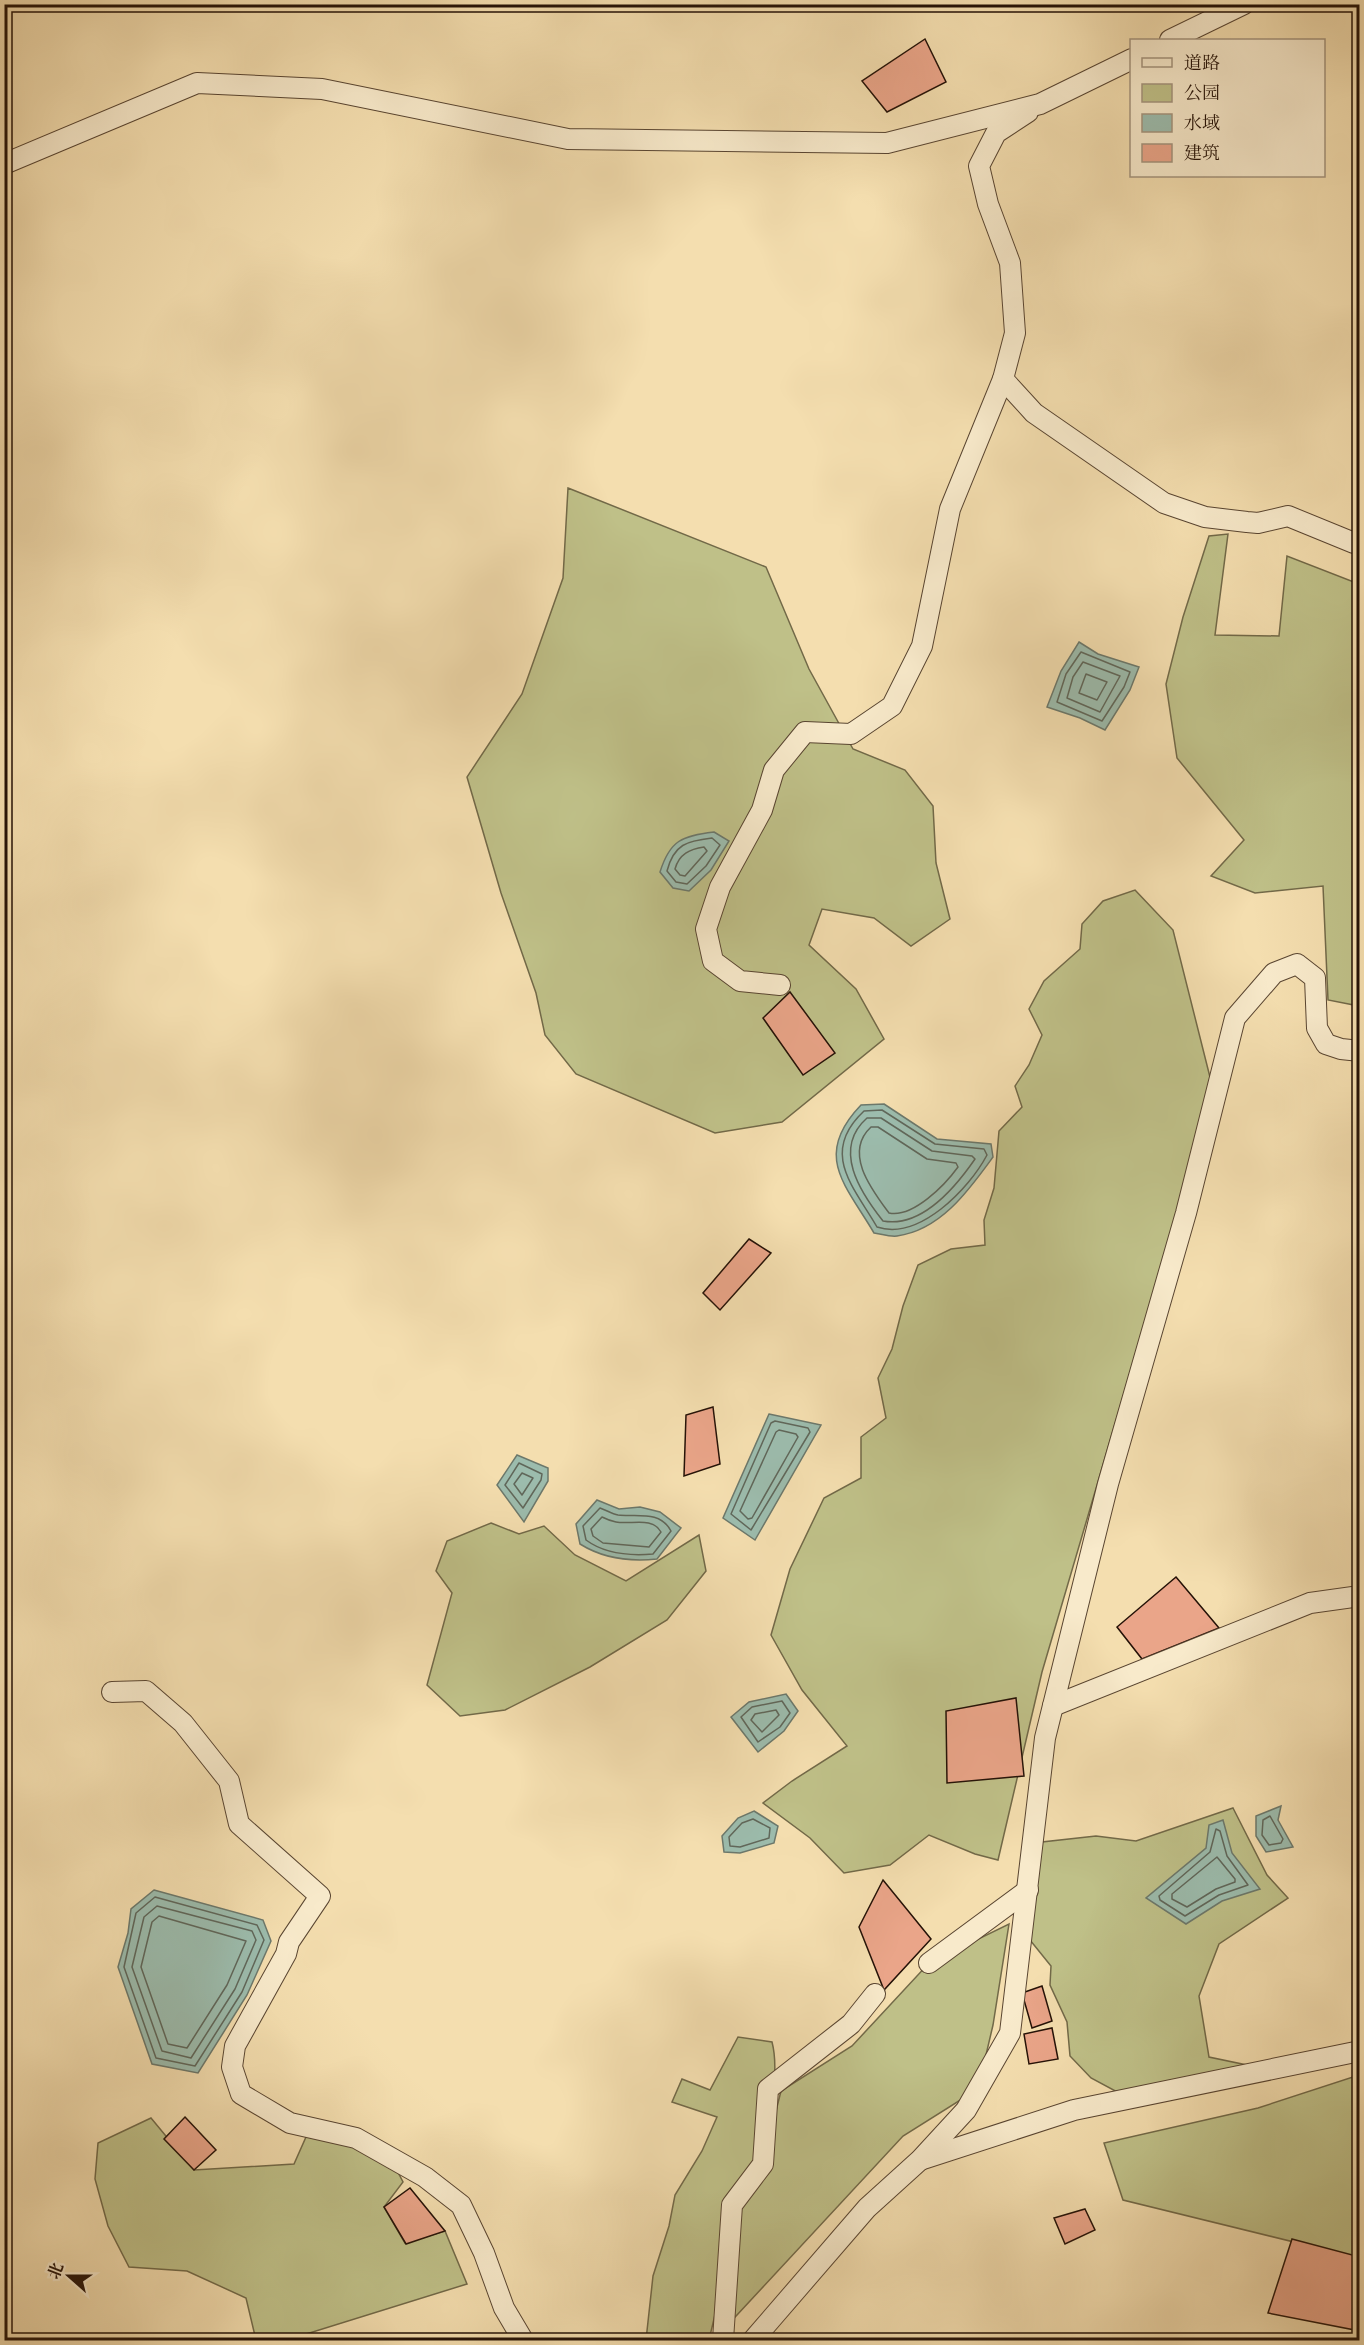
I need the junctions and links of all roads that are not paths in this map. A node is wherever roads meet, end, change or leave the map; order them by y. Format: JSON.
{"nodes":[{"id":1,"x":1244,"y":4,"type":"edge"},
{"id":2,"x":1172,"y":39,"type":"edge"},
{"id":3,"x":1130,"y":59,"type":"edge"},
{"id":4,"x":1040,"y":104,"type":"junction"},
{"id":5,"x":4,"y":164,"type":"edge"},
{"id":6,"x":1004,"y":379,"type":"junction"},
{"id":7,"x":1359,"y":542,"type":"edge"},
{"id":8,"x":780,"y":985,"type":"dead end"},
{"id":9,"x":1359,"y":1051,"type":"edge"},
{"id":10,"x":1359,"y":1596,"type":"edge"},
{"id":11,"x":112,"y":1692,"type":"dead end"},
{"id":12,"x":1053,"y":1706,"type":"junction"},
{"id":13,"x":1028,"y":1890,"type":"junction"},
{"id":14,"x":929,"y":1963,"type":"dead end"},
{"id":15,"x":875,"y":1994,"type":"dead end"},
{"id":16,"x":1359,"y":2051,"type":"edge"},
{"id":17,"x":920,"y":2160,"type":"junction"},
{"id":18,"x":523,"y":2340,"type":"edge"},
{"id":19,"x":723,"y":2340,"type":"edge"},
{"id":20,"x":753,"y":2340,"type":"edge"}],
"edges":[{"from":1,"to":2,"type":"street"},
{"from":3,"to":4,"type":"street"},
{"from":4,"to":5,"type":"street"},
{"from":4,"to":6,"type":"street"},
{"from":6,"to":7,"type":"street"},
{"from":6,"to":8,"type":"street"},
{"from":9,"to":12,"type":"street"},
{"from":10,"to":12,"type":"street"},
{"from":11,"to":18,"type":"street"},
{"from":12,"to":13,"type":"street"},
{"from":13,"to":14,"type":"street"},
{"from":13,"to":17,"type":"street"},
{"from":15,"to":19,"type":"street"},
{"from":16,"to":17,"type":"street"},
{"from":17,"to":20,"type":"street"}]}
